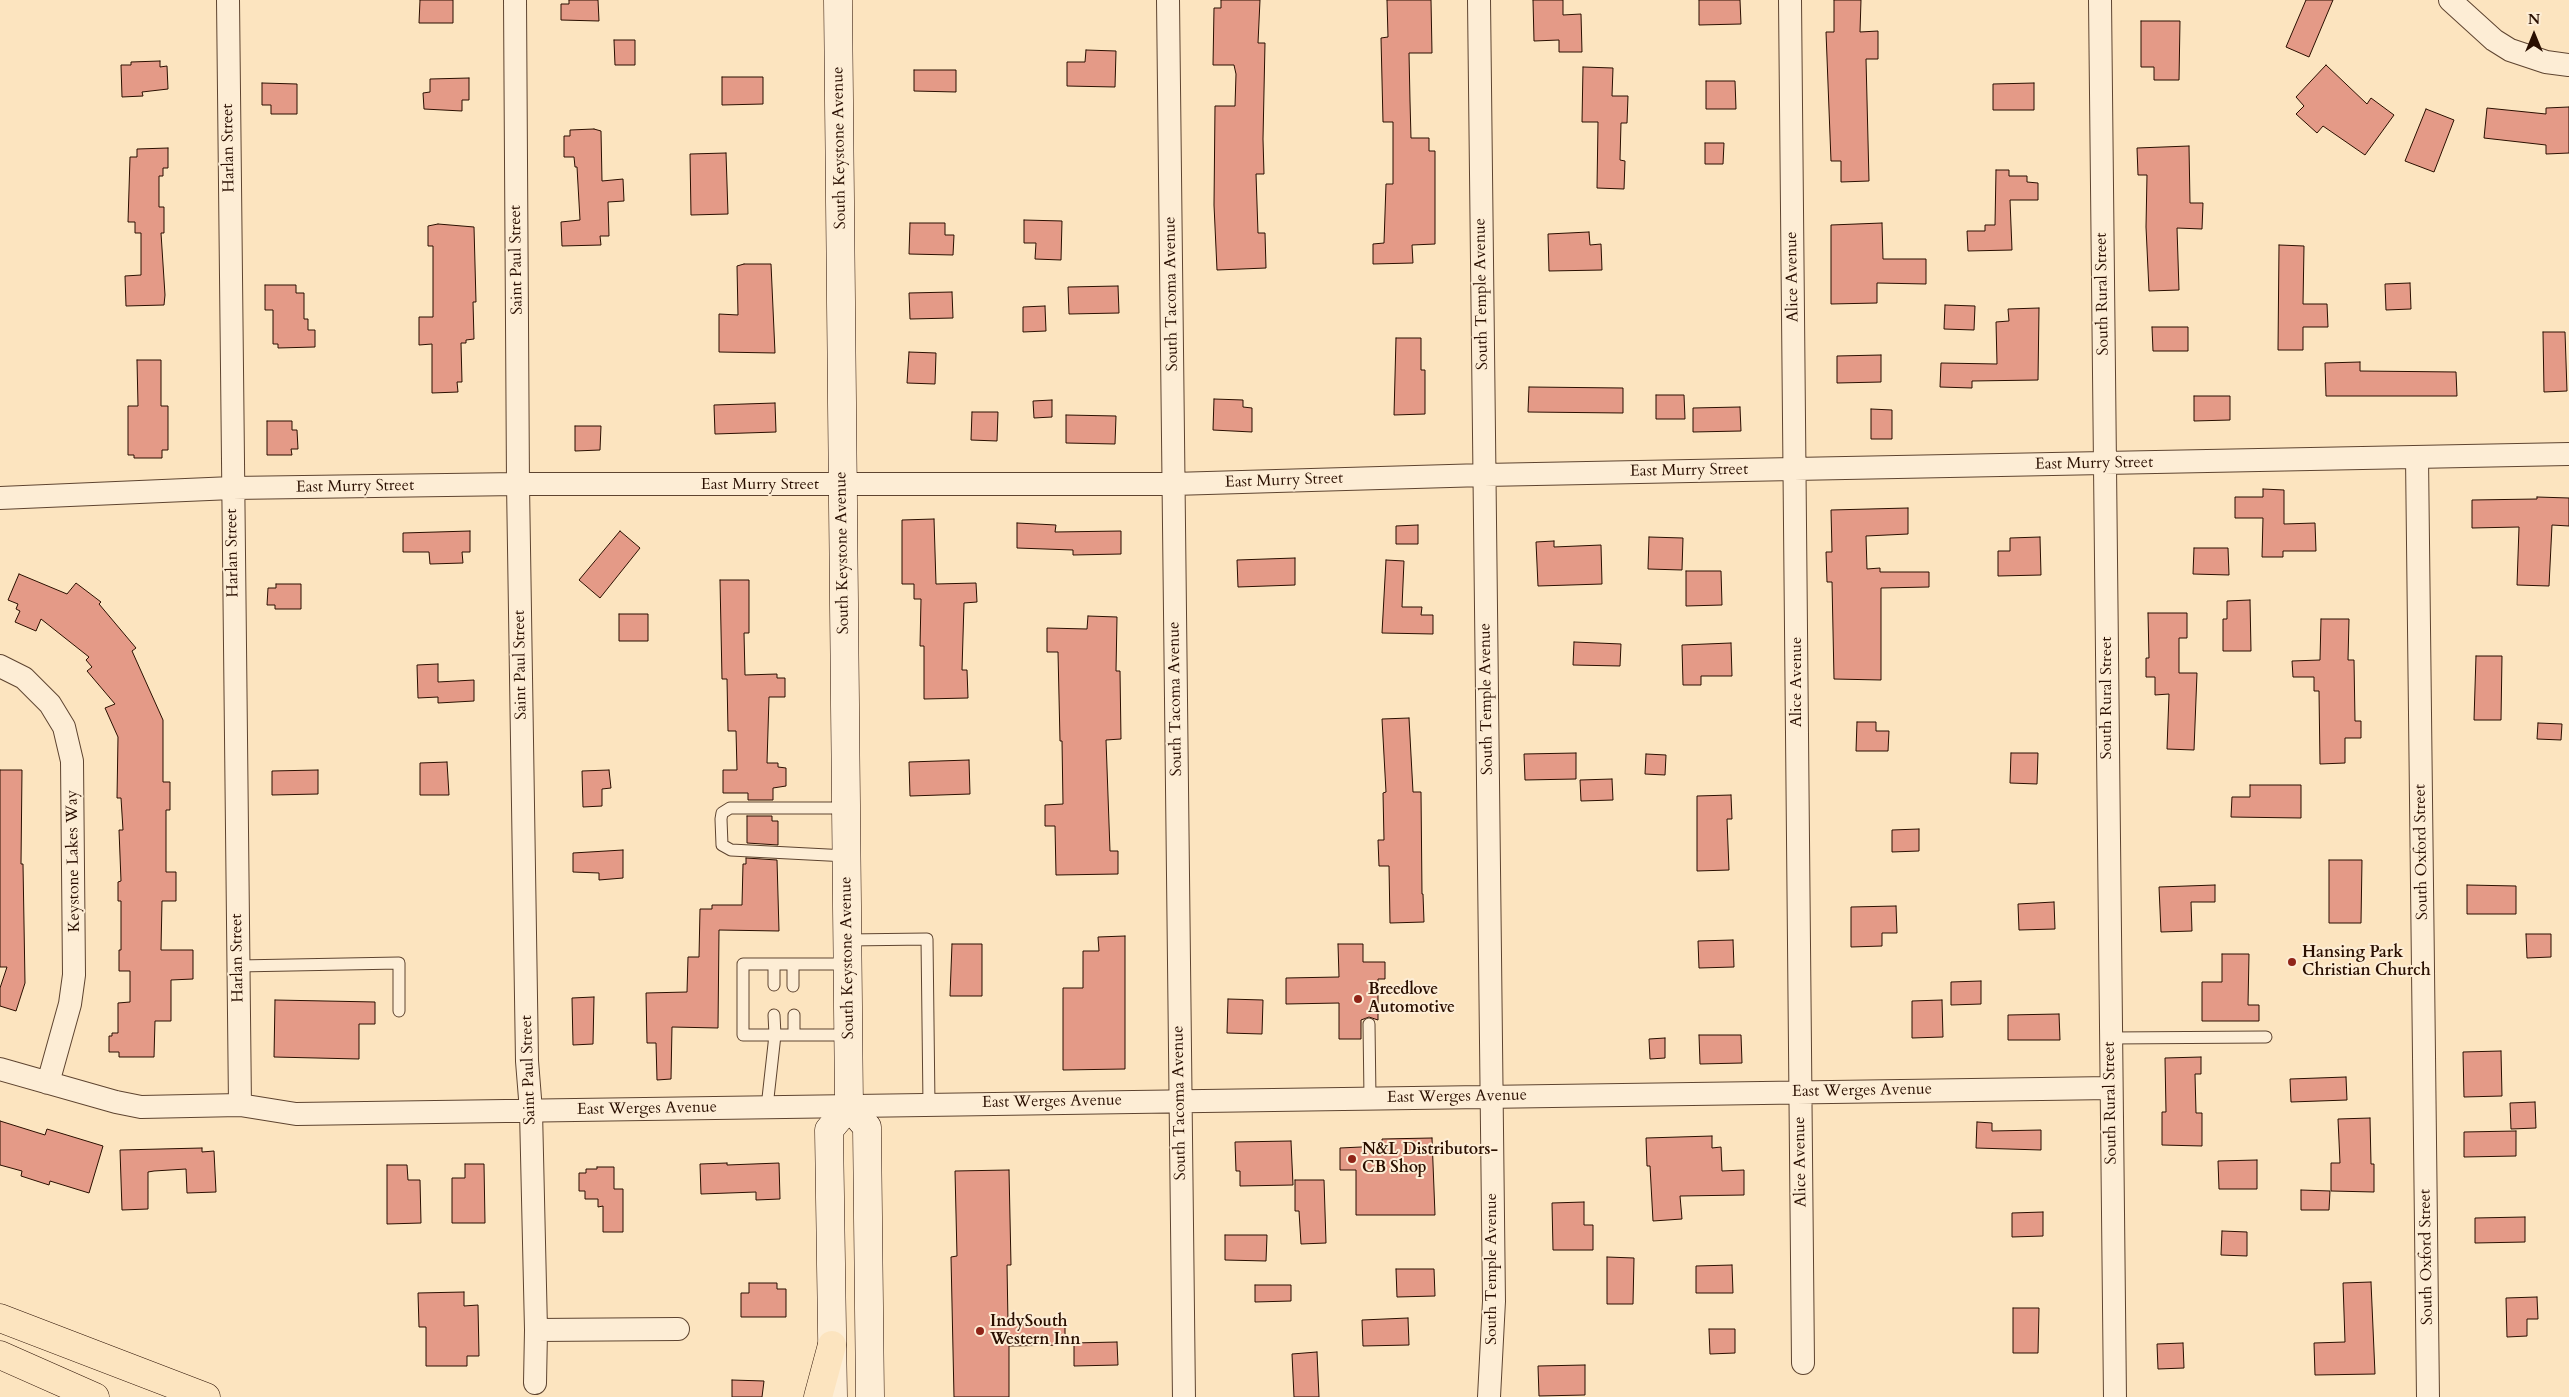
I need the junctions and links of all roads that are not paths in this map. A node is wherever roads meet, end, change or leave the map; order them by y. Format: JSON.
{"nodes":[{"id":1,"x":228,"y":0,"type":"edge"},
{"id":2,"x":515,"y":0,"type":"edge"},
{"id":3,"x":838,"y":0,"type":"edge"},
{"id":4,"x":1168,"y":0,"type":"edge"},
{"id":5,"x":1479,"y":0,"type":"edge"},
{"id":6,"x":1790,"y":0,"type":"edge"},
{"id":7,"x":2100,"y":0,"type":"edge"},
{"id":8,"x":2450,"y":0,"type":"edge"},
{"id":9,"x":2569,"y":65,"type":"edge"},
{"id":10,"x":2569,"y":454,"type":"edge"},
{"id":11,"x":2417,"y":458,"type":"junction"},
{"id":12,"x":2105,"y":464,"type":"junction"},
{"id":13,"x":1795,"y":470,"type":"junction"},
{"id":14,"x":1484,"y":475,"type":"junction"},
{"id":15,"x":518,"y":484,"type":"junction"},
{"id":16,"x":1173,"y":484,"type":"junction"},
{"id":17,"x":843,"y":485,"type":"junction"},
{"id":18,"x":232,"y":488,"type":"junction"},
{"id":19,"x":0,"y":498,"type":"edge"},
{"id":20,"x":0,"y":666,"type":"edge"},
{"id":21,"x":846,"y":808,"type":"junction"},
{"id":22,"x":847,"y":856,"type":"junction"},
{"id":23,"x":848,"y":952,"type":"junction"},
{"id":24,"x":774,"y":964,"type":"junction"},
{"id":25,"x":793,"y":964,"type":"junction"},
{"id":26,"x":238,"y":966,"type":"junction"},
{"id":27,"x":774,"y":985,"type":"dead end"},
{"id":28,"x":793,"y":986,"type":"dead end"},
{"id":29,"x":399,"y":1011,"type":"dead end"},
{"id":30,"x":774,"y":1014,"type":"dead end"},
{"id":31,"x":794,"y":1015,"type":"dead end"},
{"id":32,"x":1369,"y":1024,"type":"dead end"},
{"id":33,"x":775,"y":1035,"type":"junction"},
{"id":34,"x":794,"y":1035,"type":"junction"},
{"id":35,"x":848,"y":1035,"type":"junction"},
{"id":36,"x":2266,"y":1037,"type":"dead end"},
{"id":37,"x":2110,"y":1038,"type":"junction"},
{"id":38,"x":0,"y":1069,"type":"edge"},
{"id":39,"x":48,"y":1083,"type":"junction"},
{"id":40,"x":2111,"y":1088,"type":"junction"},
{"id":41,"x":1800,"y":1092,"type":"junction"},
{"id":42,"x":1492,"y":1097,"type":"junction"},
{"id":43,"x":1370,"y":1098,"type":"junction"},
{"id":44,"x":1180,"y":1100,"type":"junction"},
{"id":45,"x":240,"y":1105,"type":"junction"},
{"id":46,"x":930,"y":1105,"type":"junction"},
{"id":47,"x":849,"y":1106,"type":"junction"},
{"id":48,"x":766,"y":1107,"type":"junction"},
{"id":49,"x":531,"y":1111,"type":"junction"},
{"id":50,"x":0,"y":1318,"type":"edge"},
{"id":51,"x":678,"y":1329,"type":"dead end"},
{"id":52,"x":536,"y":1330,"type":"junction"},
{"id":53,"x":832,"y":1345,"type":"junction"},
{"id":54,"x":0,"y":1355,"type":"edge"},
{"id":55,"x":1803,"y":1363,"type":"dead end"},
{"id":56,"x":535,"y":1383,"type":"dead end"},
{"id":57,"x":95,"y":1397,"type":"edge"},
{"id":58,"x":206,"y":1397,"type":"edge"},
{"id":59,"x":818,"y":1397,"type":"edge"},
{"id":60,"x":833,"y":1397,"type":"edge"},
{"id":61,"x":870,"y":1397,"type":"edge"},
{"id":62,"x":1184,"y":1397,"type":"edge"},
{"id":63,"x":1488,"y":1397,"type":"edge"},
{"id":64,"x":2115,"y":1397,"type":"edge"},
{"id":65,"x":2428,"y":1397,"type":"edge"}],
"edges":[{"from":1,"to":18,"type":"street","name":"Harlan Street"},
{"from":2,"to":15,"type":"street","name":"Saint Paul Street"},
{"from":3,"to":17,"type":"main road","name":"South Keystone Avenue"},
{"from":4,"to":16,"type":"street","name":"South Tacoma Avenue"},
{"from":5,"to":14,"type":"street","name":"South Temple Avenue"},
{"from":6,"to":13,"type":"street","name":"Alice Avenue"},
{"from":7,"to":12,"type":"street","name":"South Rural Street"},
{"from":8,"to":9,"type":"street"},
{"from":10,"to":11,"type":"street","name":"East Murry Street"},
{"from":11,"to":12,"type":"street","name":"East Murry Street"},
{"from":11,"to":65,"type":"street","name":"South Oxford Street"},
{"from":12,"to":13,"type":"street","name":"East Murry Street"},
{"from":12,"to":37,"type":"street","name":"South Rural Street"},
{"from":13,"to":14,"type":"street","name":"East Murry Street"},
{"from":13,"to":41,"type":"street","name":"Alice Avenue"},
{"from":14,"to":16,"type":"street","name":"East Murry Street"},
{"from":14,"to":42,"type":"street","name":"South Temple Avenue"},
{"from":15,"to":17,"type":"street","name":"East Murry Street"},
{"from":15,"to":18,"type":"street","name":"East Murry Street"},
{"from":15,"to":49,"type":"street","name":"Saint Paul Street"},
{"from":16,"to":17,"type":"street","name":"East Murry Street"},
{"from":16,"to":44,"type":"street","name":"South Tacoma Avenue"},
{"from":17,"to":21,"type":"main road","name":"South Keystone Avenue"},
{"from":18,"to":19,"type":"street","name":"East Murry Street"},
{"from":18,"to":26,"type":"street","name":"Harlan Street"},
{"from":20,"to":39,"type":"street","name":"Keystone Lakes Way"},
{"from":21,"to":22,"type":"main road","name":"South Keystone Avenue"},
{"from":21,"to":22,"type":"lane"},
{"from":22,"to":23,"type":"main road","name":"South Keystone Avenue"},
{"from":23,"to":25,"type":"lane"},
{"from":23,"to":35,"type":"main road","name":"South Keystone Avenue"},
{"from":23,"to":46,"type":"lane"},
{"from":24,"to":25,"type":"lane"},
{"from":24,"to":27,"type":"lane"},
{"from":24,"to":33,"type":"lane"},
{"from":25,"to":28,"type":"lane"},
{"from":26,"to":29,"type":"lane"},
{"from":26,"to":45,"type":"street","name":"Harlan Street"},
{"from":30,"to":33,"type":"lane"},
{"from":31,"to":34,"type":"lane"},
{"from":32,"to":43,"type":"lane"},
{"from":33,"to":34,"type":"lane"},
{"from":33,"to":48,"type":"lane"},
{"from":34,"to":35,"type":"lane"},
{"from":35,"to":47,"type":"main road","name":"South Keystone Avenue"},
{"from":36,"to":37,"type":"lane"},
{"from":37,"to":40,"type":"street","name":"South Rural Street"},
{"from":38,"to":39,"type":"street","name":"East Werges Avenue"},
{"from":39,"to":45,"type":"street","name":"East Werges Avenue"},
{"from":40,"to":41,"type":"street","name":"East Werges Avenue"},
{"from":40,"to":64,"type":"street","name":"South Rural Street"},
{"from":41,"to":42,"type":"street","name":"East Werges Avenue"},
{"from":41,"to":55,"type":"street","name":"Alice Avenue"},
{"from":42,"to":43,"type":"street","name":"East Werges Avenue"},
{"from":42,"to":63,"type":"street","name":"South Temple Avenue"},
{"from":43,"to":44,"type":"street","name":"East Werges Avenue"},
{"from":44,"to":46,"type":"street","name":"East Werges Avenue"},
{"from":44,"to":62,"type":"street","name":"South Tacoma Avenue"},
{"from":45,"to":49,"type":"street","name":"East Werges Avenue"},
{"from":46,"to":47,"type":"street","name":"East Werges Avenue"},
{"from":47,"to":48,"type":"street","name":"East Werges Avenue"},
{"from":47,"to":53,"type":"main road"},
{"from":47,"to":61,"type":"main road"},
{"from":48,"to":49,"type":"street","name":"East Werges Avenue"},
{"from":49,"to":52,"type":"street","name":"Saint Paul Street"},
{"from":50,"to":58,"type":"highway"},
{"from":51,"to":52,"type":"street"},
{"from":52,"to":56,"type":"street","name":"Saint Paul Street"},
{"from":53,"to":59,"type":"highway"},
{"from":53,"to":60,"type":"main road"},
{"from":54,"to":57,"type":"highway"}]}
